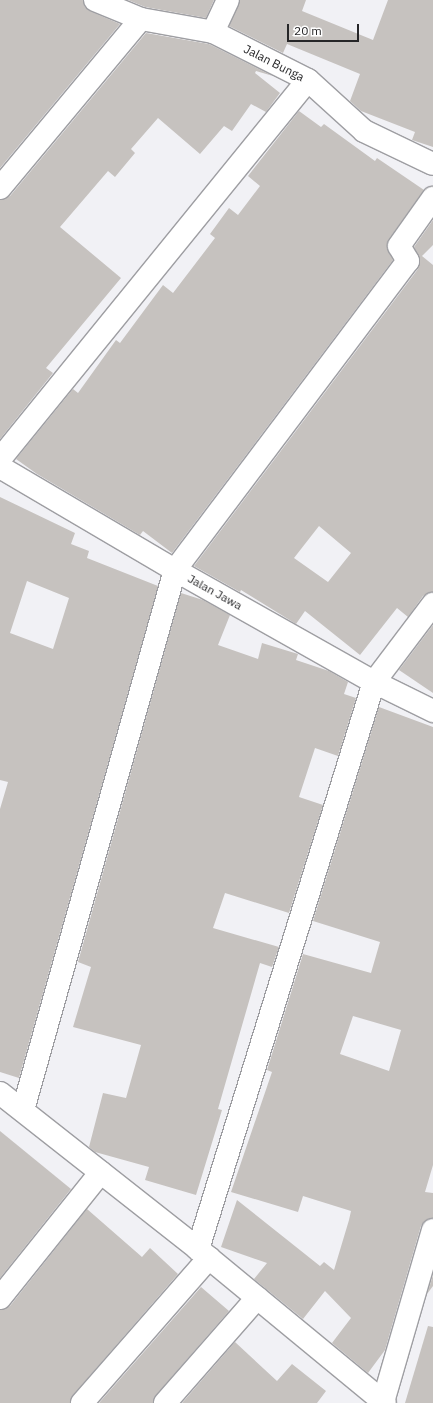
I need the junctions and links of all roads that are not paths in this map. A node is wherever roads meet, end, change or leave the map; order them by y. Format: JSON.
{"nodes":[{"id":1,"x":95,"y":0,"type":"edge"},
{"id":2,"x":228,"y":0,"type":"edge"},
{"id":3,"x":141,"y":19,"type":"junction"},
{"id":4,"x":213,"y":32,"type":"junction"},
{"id":5,"x":308,"y":80,"type":"junction"},
{"id":6,"x":433,"y":164,"type":"edge"},
{"id":7,"x":0,"y":188,"type":"edge"},
{"id":8,"x":433,"y":198,"type":"edge"},
{"id":9,"x":0,"y":459,"type":"edge"},
{"id":10,"x":0,"y":467,"type":"edge"},
{"id":11,"x":174,"y":570,"type":"junction"},
{"id":12,"x":433,"y":604,"type":"edge"},
{"id":13,"x":374,"y":682,"type":"junction"},
{"id":14,"x":433,"y":710,"type":"edge"},
{"id":15,"x":0,"y":1093,"type":"edge"},
{"id":16,"x":23,"y":1110,"type":"junction"},
{"id":17,"x":101,"y":1172,"type":"junction"},
{"id":18,"x":433,"y":1230,"type":"edge"},
{"id":19,"x":203,"y":1253,"type":"junction"},
{"id":20,"x":0,"y":1298,"type":"edge"},
{"id":21,"x":257,"y":1298,"type":"junction"},
{"id":22,"x":384,"y":1402,"type":"edge"},
{"id":23,"x":82,"y":1403,"type":"edge"},
{"id":24,"x":165,"y":1403,"type":"edge"}],
"edges":[{"from":1,"to":3,"type":"street","name":"Jalan Bunga"},
{"from":2,"to":4,"type":"street"},
{"from":3,"to":4,"type":"street","name":"Jalan Bunga"},
{"from":3,"to":7,"type":"street"},
{"from":4,"to":5,"type":"street","name":"Jalan Bunga"},
{"from":5,"to":6,"type":"street","name":"Jalan Bunga"},
{"from":5,"to":9,"type":"street"},
{"from":8,"to":11,"type":"street"},
{"from":10,"to":11,"type":"street","name":"Jalan Jawa"},
{"from":11,"to":13,"type":"street","name":"Jalan Jawa"},
{"from":11,"to":16,"type":"street"},
{"from":12,"to":13,"type":"street"},
{"from":13,"to":14,"type":"street","name":"Jalan Jawa"},
{"from":13,"to":19,"type":"street"},
{"from":15,"to":16,"type":"street"},
{"from":16,"to":17,"type":"street"},
{"from":17,"to":19,"type":"street"},
{"from":17,"to":20,"type":"street"},
{"from":18,"to":22,"type":"street"},
{"from":19,"to":21,"type":"street"},
{"from":19,"to":23,"type":"street"},
{"from":21,"to":22,"type":"street"},
{"from":21,"to":24,"type":"street"}]}
